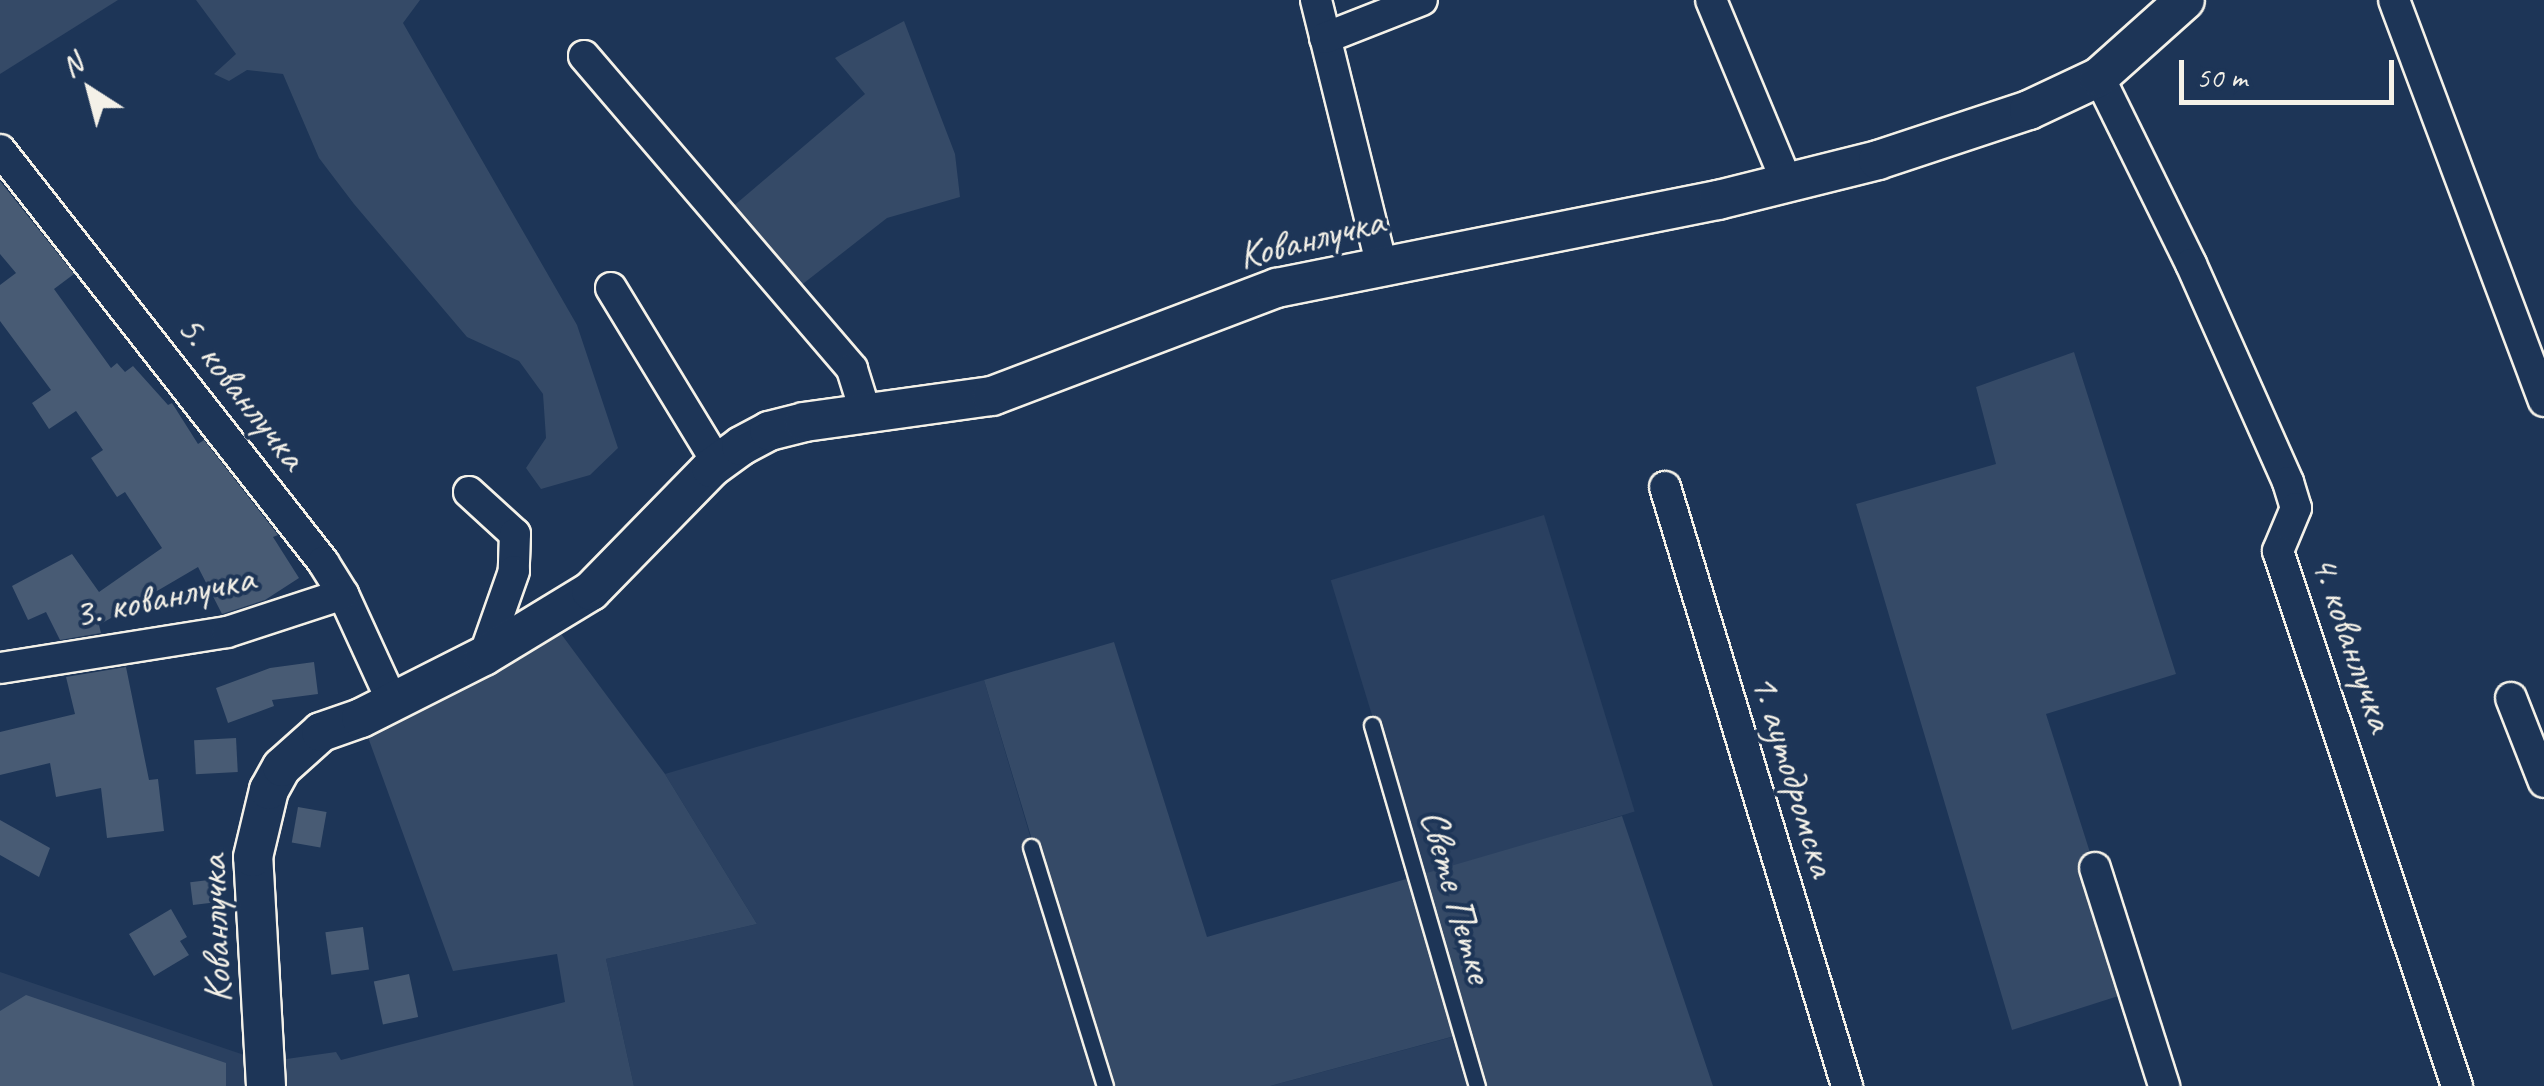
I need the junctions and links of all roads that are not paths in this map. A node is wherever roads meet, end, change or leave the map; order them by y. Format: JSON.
{"nodes":[{"id":1,"x":1316,"y":0,"type":"edge"},
{"id":2,"x":1422,"y":0,"type":"edge"},
{"id":3,"x":1711,"y":0,"type":"edge"},
{"id":4,"x":2185,"y":0,"type":"edge"},
{"id":5,"x":2394,"y":0,"type":"edge"},
{"id":6,"x":1325,"y":38,"type":"junction"},
{"id":7,"x":584,"y":56,"type":"dead end"},
{"id":8,"x":2099,"y":77,"type":"junction"},
{"id":9,"x":0,"y":150,"type":"edge"},
{"id":10,"x":1787,"y":183,"type":"junction"},
{"id":11,"x":1382,"y":266,"type":"junction"},
{"id":12,"x":611,"y":288,"type":"dead end"},
{"id":13,"x":2544,"y":401,"type":"edge"},
{"id":14,"x":866,"y":414,"type":"junction"},
{"id":15,"x":717,"y":462,"type":"junction"},
{"id":16,"x":1665,"y":487,"type":"dead end"},
{"id":17,"x":469,"y":492,"type":"dead end"},
{"id":18,"x":343,"y":594,"type":"junction"},
{"id":19,"x":484,"y":656,"type":"junction"},
{"id":20,"x":0,"y":668,"type":"edge"},
{"id":21,"x":2511,"y":698,"type":"dead end"},
{"id":22,"x":392,"y":701,"type":"junction"},
{"id":23,"x":1372,"y":725,"type":"dead end"},
{"id":24,"x":2544,"y":782,"type":"edge"},
{"id":25,"x":1032,"y":847,"type":"dead end"},
{"id":26,"x":2095,"y":868,"type":"dead end"},
{"id":27,"x":266,"y":1086,"type":"edge"},
{"id":28,"x":1105,"y":1086,"type":"edge"},
{"id":29,"x":1477,"y":1086,"type":"edge"},
{"id":30,"x":1847,"y":1086,"type":"edge"},
{"id":31,"x":2164,"y":1086,"type":"edge"},
{"id":32,"x":2457,"y":1086,"type":"edge"}],
"edges":[{"from":1,"to":6,"type":"street"},
{"from":2,"to":6,"type":"street"},
{"from":3,"to":10,"type":"street"},
{"from":4,"to":8,"type":"street","name":"Кованлучка"},
{"from":5,"to":13,"type":"street"},
{"from":6,"to":11,"type":"street"},
{"from":7,"to":14,"type":"street"},
{"from":8,"to":10,"type":"street","name":"Кованлучка"},
{"from":8,"to":32,"type":"street","name":"4. кованлучка"},
{"from":9,"to":18,"type":"street","name":"5. кованлучка"},
{"from":10,"to":11,"type":"street","name":"Кованлучка"},
{"from":11,"to":14,"type":"street","name":"Кованлучка"},
{"from":12,"to":15,"type":"street"},
{"from":14,"to":15,"type":"street","name":"Кованлучка"},
{"from":15,"to":19,"type":"street","name":"Кованлучка"},
{"from":16,"to":30,"type":"street","name":"1. аутодромска"},
{"from":17,"to":19,"type":"street"},
{"from":18,"to":20,"type":"street","name":"3. кованлучка"},
{"from":18,"to":22,"type":"street","name":"5. кованлучка"},
{"from":19,"to":22,"type":"street","name":"Кованлучка"},
{"from":21,"to":24,"type":"street"},
{"from":22,"to":27,"type":"street","name":"Кованлучка"},
{"from":23,"to":29,"type":"lane","name":"Свете Петке"},
{"from":25,"to":28,"type":"lane"},
{"from":26,"to":31,"type":"street"}]}
